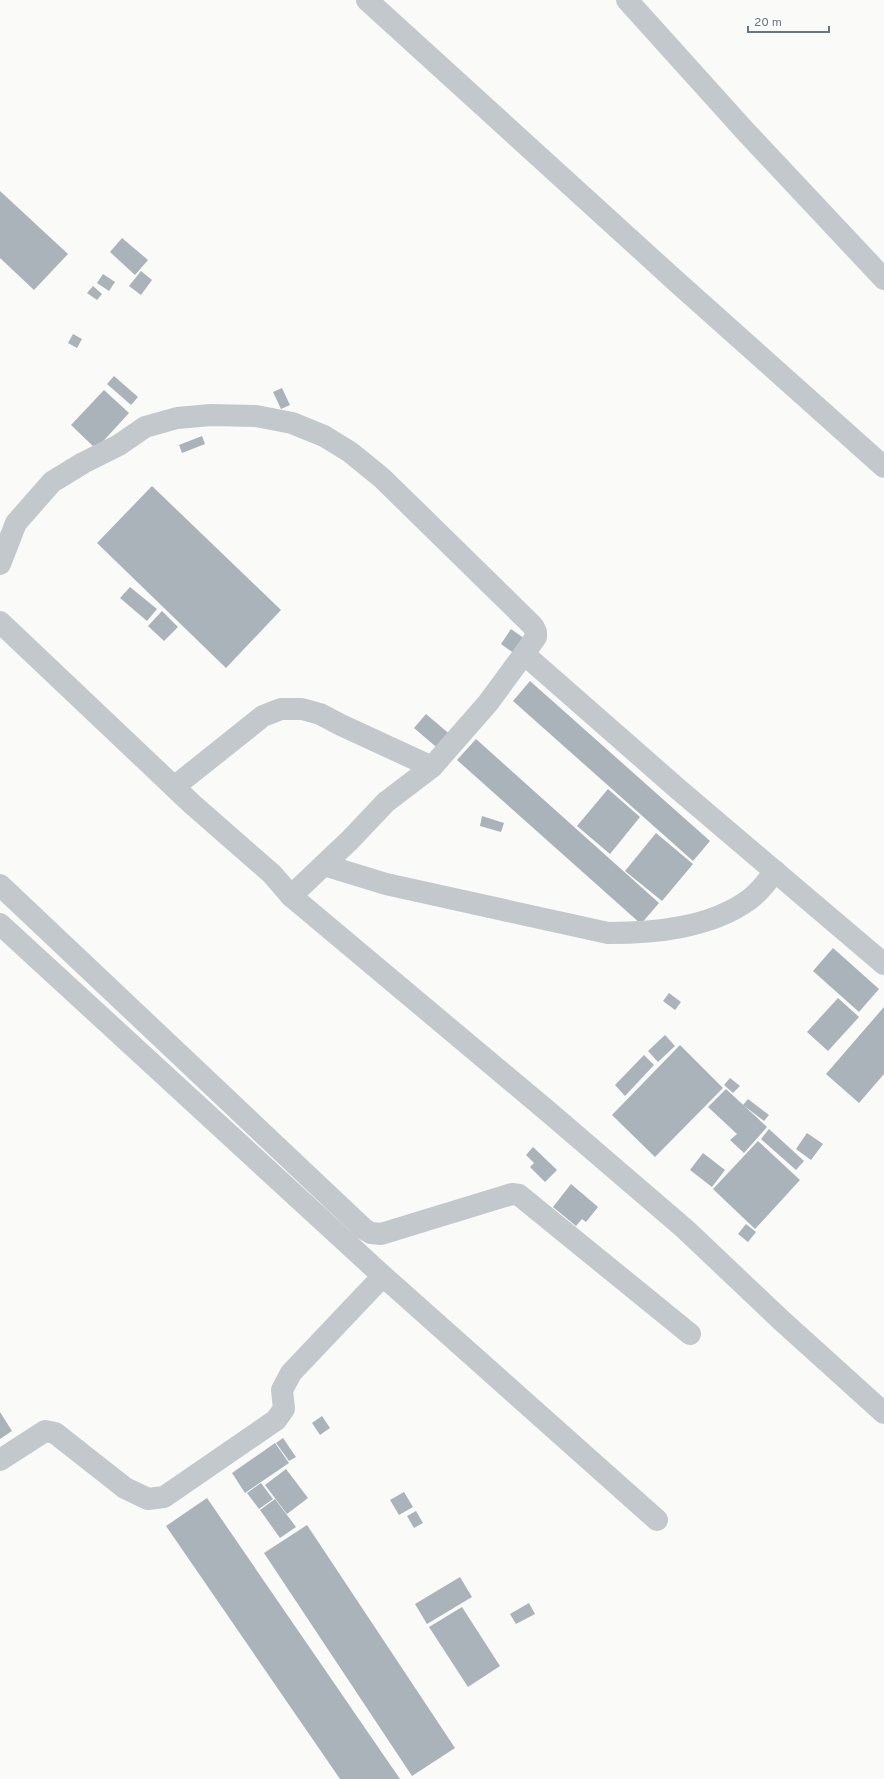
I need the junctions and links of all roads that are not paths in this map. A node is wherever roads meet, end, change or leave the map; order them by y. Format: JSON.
{"nodes":[{"id":1,"x":367,"y":0,"type":"edge"},
{"id":2,"x":627,"y":0,"type":"edge"},
{"id":3,"x":884,"y":279,"type":"edge"},
{"id":4,"x":884,"y":467,"type":"edge"},
{"id":5,"x":8,"y":524,"type":"edge"},
{"id":6,"x":0,"y":564,"type":"edge"},
{"id":7,"x":0,"y":622,"type":"edge"},
{"id":8,"x":524,"y":654,"type":"junction"},
{"id":9,"x":432,"y":767,"type":"junction"},
{"id":10,"x":174,"y":787,"type":"junction"},
{"id":11,"x":324,"y":865,"type":"junction"},
{"id":12,"x":775,"y":871,"type":"junction"},
{"id":13,"x":0,"y":885,"type":"edge"},
{"id":14,"x":292,"y":896,"type":"junction"},
{"id":15,"x":0,"y":924,"type":"edge"},
{"id":16,"x":884,"y":964,"type":"edge"},
{"id":17,"x":382,"y":1276,"type":"junction"},
{"id":18,"x":690,"y":1334,"type":"dead end"},
{"id":19,"x":884,"y":1413,"type":"edge"},
{"id":20,"x":0,"y":1460,"type":"edge"},
{"id":21,"x":656,"y":1520,"type":"dead end"}],
"edges":[{"from":1,"to":4,"type":"street"},
{"from":2,"to":3,"type":"street"},
{"from":5,"to":6,"type":"street"},
{"from":5,"to":8,"type":"street"},
{"from":7,"to":10,"type":"street"},
{"from":8,"to":9,"type":"street"},
{"from":8,"to":12,"type":"street"},
{"from":9,"to":10,"type":"street"},
{"from":9,"to":11,"type":"street"},
{"from":10,"to":14,"type":"street"},
{"from":11,"to":12,"type":"street"},
{"from":11,"to":14,"type":"street"},
{"from":12,"to":16,"type":"street"},
{"from":13,"to":18,"type":"street"},
{"from":14,"to":19,"type":"street"},
{"from":15,"to":17,"type":"street"},
{"from":17,"to":20,"type":"street"},
{"from":17,"to":21,"type":"street"}]}
